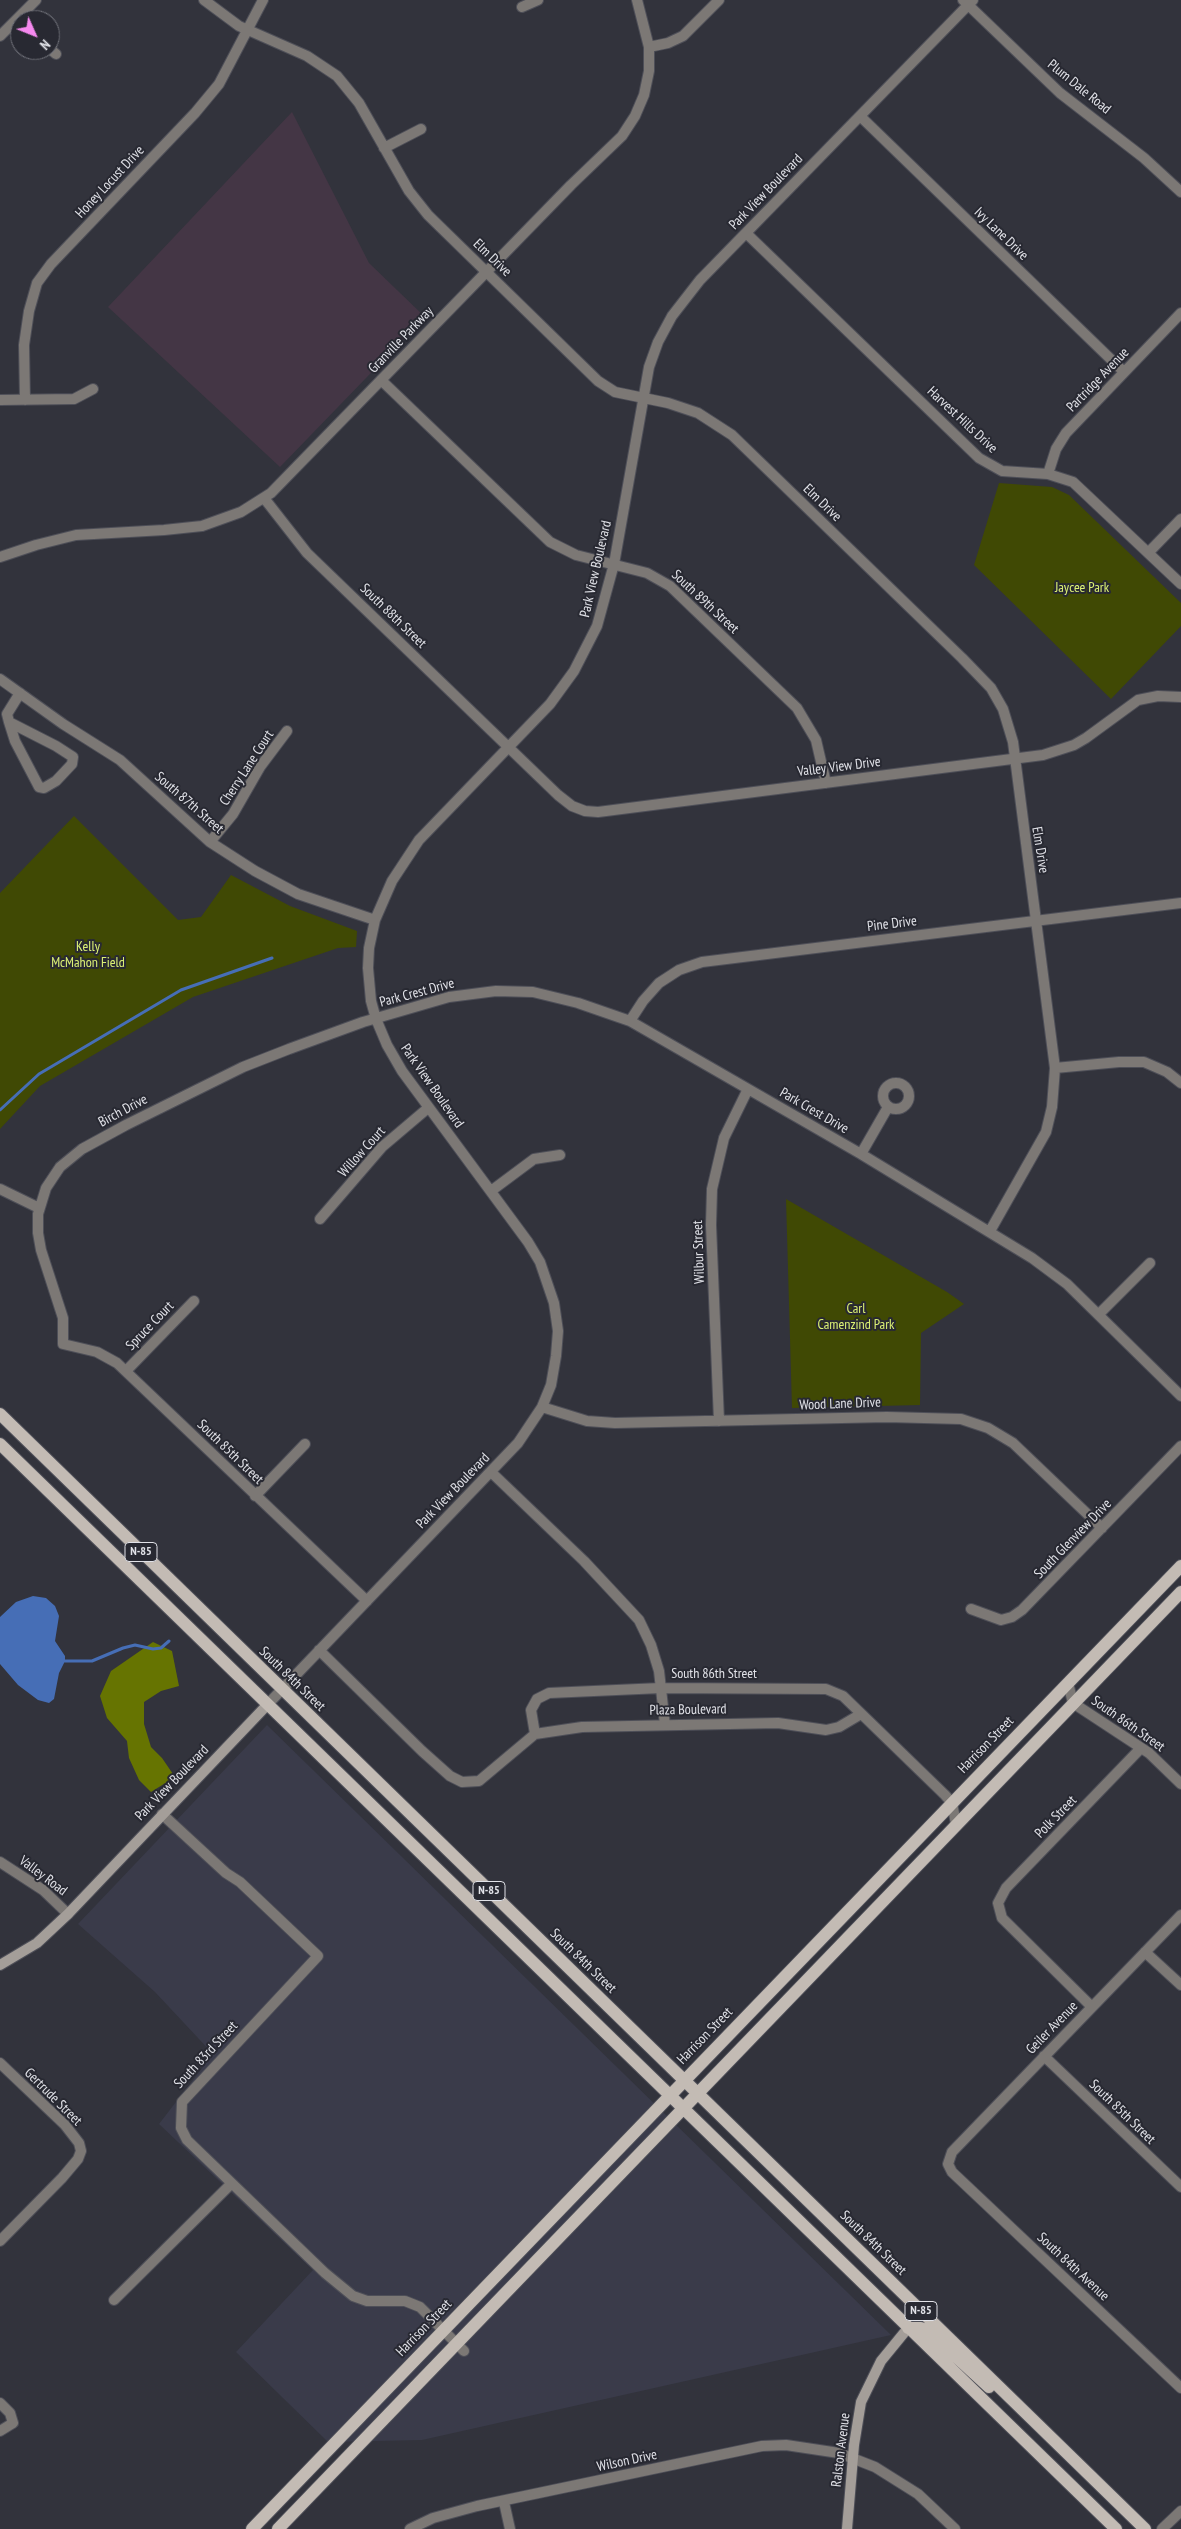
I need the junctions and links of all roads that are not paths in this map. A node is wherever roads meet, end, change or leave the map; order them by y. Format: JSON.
{"nodes":[{"id":1,"x":36,"y":0,"type":"edge"},
{"id":2,"x":204,"y":0,"type":"edge"},
{"id":3,"x":263,"y":0,"type":"edge"},
{"id":4,"x":538,"y":0,"type":"edge"},
{"id":5,"x":637,"y":0,"type":"edge"},
{"id":6,"x":719,"y":0,"type":"edge"},
{"id":7,"x":968,"y":2,"type":"edge"},
{"id":8,"x":522,"y":7,"type":"dead end"},
{"id":9,"x":27,"y":10,"type":"edge"},
{"id":10,"x":10,"y":27,"type":"edge"},
{"id":11,"x":248,"y":30,"type":"junction"},
{"id":12,"x":0,"y":36,"type":"edge"},
{"id":13,"x":649,"y":47,"type":"junction"},
{"id":14,"x":860,"y":116,"type":"junction"},
{"id":15,"x":420,"y":129,"type":"dead end"},
{"id":16,"x":384,"y":148,"type":"junction"},
{"id":17,"x":1181,"y":192,"type":"edge"},
{"id":18,"x":746,"y":233,"type":"junction"},
{"id":19,"x":486,"y":272,"type":"junction"},
{"id":20,"x":1181,"y":313,"type":"edge"},
{"id":21,"x":1124,"y":372,"type":"junction"},
{"id":22,"x":381,"y":380,"type":"junction"},
{"id":23,"x":93,"y":389,"type":"dead end"},
{"id":24,"x":643,"y":398,"type":"junction"},
{"id":25,"x":0,"y":400,"type":"edge"},
{"id":26,"x":25,"y":400,"type":"junction"},
{"id":27,"x":1048,"y":474,"type":"junction"},
{"id":28,"x":264,"y":498,"type":"junction"},
{"id":29,"x":1181,"y":519,"type":"edge"},
{"id":30,"x":1148,"y":553,"type":"junction"},
{"id":31,"x":0,"y":557,"type":"edge"},
{"id":32,"x":614,"y":564,"type":"junction"},
{"id":33,"x":1181,"y":584,"type":"edge"},
{"id":34,"x":0,"y":679,"type":"edge"},
{"id":35,"x":20,"y":693,"type":"junction"},
{"id":36,"x":1181,"y":697,"type":"edge"},
{"id":37,"x":10,"y":722,"type":"junction"},
{"id":38,"x":287,"y":731,"type":"dead end"},
{"id":39,"x":509,"y":748,"type":"junction"},
{"id":40,"x":1015,"y":759,"type":"junction"},
{"id":41,"x":826,"y":783,"type":"junction"},
{"id":42,"x":210,"y":842,"type":"junction"},
{"id":43,"x":1181,"y":903,"type":"edge"},
{"id":44,"x":375,"y":920,"type":"junction"},
{"id":45,"x":1037,"y":920,"type":"junction"},
{"id":46,"x":376,"y":1018,"type":"junction"},
{"id":47,"x":630,"y":1021,"type":"junction"},
{"id":48,"x":1056,"y":1068,"type":"junction"},
{"id":49,"x":1181,"y":1083,"type":"edge"},
{"id":50,"x":748,"y":1089,"type":"junction"},
{"id":51,"x":888,"y":1107,"type":"dead end"},
{"id":52,"x":428,"y":1108,"type":"junction"},
{"id":53,"x":861,"y":1154,"type":"junction"},
{"id":54,"x":560,"y":1155,"type":"dead end"},
{"id":55,"x":0,"y":1190,"type":"edge"},
{"id":56,"x":491,"y":1191,"type":"junction"},
{"id":57,"x":39,"y":1208,"type":"junction"},
{"id":58,"x":320,"y":1219,"type":"dead end"},
{"id":59,"x":990,"y":1231,"type":"junction"},
{"id":60,"x":1150,"y":1264,"type":"dead end"},
{"id":61,"x":194,"y":1301,"type":"dead end"},
{"id":62,"x":1099,"y":1314,"type":"junction"},
{"id":63,"x":63,"y":1344,"type":"joint"},
{"id":64,"x":126,"y":1371,"type":"junction"},
{"id":65,"x":1181,"y":1396,"type":"edge"},
{"id":66,"x":542,"y":1407,"type":"junction"},
{"id":67,"x":0,"y":1414,"type":"edge"},
{"id":68,"x":719,"y":1422,"type":"junction"},
{"id":69,"x":0,"y":1444,"type":"edge"},
{"id":70,"x":306,"y":1444,"type":"dead end"},
{"id":71,"x":1181,"y":1446,"type":"edge"},
{"id":72,"x":491,"y":1472,"type":"junction"},
{"id":73,"x":255,"y":1496,"type":"junction"},
{"id":74,"x":1102,"y":1528,"type":"junction"},
{"id":75,"x":1181,"y":1566,"type":"edge"},
{"id":76,"x":1181,"y":1592,"type":"edge"},
{"id":77,"x":367,"y":1601,"type":"junction"},
{"id":78,"x":971,"y":1609,"type":"dead end"},
{"id":79,"x":319,"y":1650,"type":"junction"},
{"id":80,"x":1068,"y":1683,"type":"junction"},
{"id":81,"x":661,"y":1688,"type":"junction"},
{"id":82,"x":282,"y":1690,"type":"junction"},
{"id":83,"x":1074,"y":1703,"type":"junction"},
{"id":84,"x":268,"y":1704,"type":"junction"},
{"id":85,"x":861,"y":1714,"type":"junction"},
{"id":86,"x":665,"y":1724,"type":"junction"},
{"id":87,"x":534,"y":1734,"type":"junction"},
{"id":88,"x":1141,"y":1748,"type":"junction"},
{"id":89,"x":1181,"y":1784,"type":"edge"},
{"id":90,"x":952,"y":1803,"type":"junction"},
{"id":91,"x":162,"y":1814,"type":"junction"},
{"id":92,"x":956,"y":1824,"type":"junction"},
{"id":93,"x":0,"y":1862,"type":"edge"},
{"id":94,"x":68,"y":1914,"type":"junction"},
{"id":95,"x":1181,"y":1915,"type":"edge"},
{"id":96,"x":1145,"y":1952,"type":"junction"},
{"id":97,"x":0,"y":1965,"type":"edge"},
{"id":98,"x":1181,"y":1985,"type":"edge"},
{"id":99,"x":1092,"y":2007,"type":"junction"},
{"id":100,"x":1044,"y":2056,"type":"junction"},
{"id":101,"x":0,"y":2063,"type":"edge"},
{"id":102,"x":684,"y":2080,"type":"junction"},
{"id":103,"x":696,"y":2094,"type":"junction"},
{"id":104,"x":668,"y":2096,"type":"junction"},
{"id":105,"x":682,"y":2108,"type":"junction"},
{"id":106,"x":948,"y":2164,"type":"joint"},
{"id":107,"x":231,"y":2184,"type":"junction"},
{"id":108,"x":1181,"y":2187,"type":"edge"},
{"id":109,"x":0,"y":2241,"type":"edge"},
{"id":110,"x":114,"y":2300,"type":"dead end"},
{"id":111,"x":908,"y":2328,"type":"junction"},
{"id":112,"x":442,"y":2331,"type":"junction"},
{"id":113,"x":460,"y":2347,"type":"junction"},
{"id":114,"x":1181,"y":2388,"type":"edge"},
{"id":115,"x":1009,"y":2397,"type":"junction"},
{"id":116,"x":0,"y":2404,"type":"edge"},
{"id":117,"x":0,"y":2431,"type":"edge"},
{"id":118,"x":853,"y":2458,"type":"junction"},
{"id":119,"x":504,"y":2502,"type":"junction"},
{"id":120,"x":1181,"y":2511,"type":"edge"},
{"id":121,"x":257,"y":2527,"type":"edge"},
{"id":122,"x":278,"y":2529,"type":"edge"},
{"id":123,"x":410,"y":2529,"type":"edge"},
{"id":124,"x":510,"y":2529,"type":"edge"},
{"id":125,"x":847,"y":2529,"type":"edge"},
{"id":126,"x":955,"y":2529,"type":"edge"},
{"id":127,"x":1116,"y":2529,"type":"edge"},
{"id":128,"x":1145,"y":2529,"type":"edge"},
{"id":129,"x":1162,"y":2529,"type":"edge"}],
"edges":[{"from":1,"to":9,"type":"street"},
{"from":2,"to":11,"type":"street","name":"Elm Drive"},
{"from":3,"to":11,"type":"street","name":"Honey Locust Drive"},
{"from":4,"to":8,"type":"street"},
{"from":5,"to":13,"type":"street","name":"Granville Parkway"},
{"from":6,"to":13,"type":"street"},
{"from":7,"to":14,"type":"street","name":"Park View Boulevard"},
{"from":7,"to":17,"type":"street","name":"Plum Dale Road"},
{"from":10,"to":12,"type":"street"},
{"from":11,"to":16,"type":"street","name":"Elm Drive"},
{"from":11,"to":26,"type":"street","name":"Honey Locust Drive"},
{"from":13,"to":19,"type":"street","name":"Granville Parkway"},
{"from":14,"to":18,"type":"street","name":"Park View Boulevard"},
{"from":14,"to":21,"type":"street","name":"Ivy Lane Drive"},
{"from":15,"to":16,"type":"street"},
{"from":16,"to":19,"type":"street","name":"Elm Drive"},
{"from":18,"to":24,"type":"street","name":"Park View Boulevard"},
{"from":18,"to":27,"type":"street","name":"Harvest Hills Drive"},
{"from":19,"to":22,"type":"street","name":"Granville Parkway"},
{"from":19,"to":24,"type":"street","name":"Elm Drive"},
{"from":20,"to":21,"type":"street","name":"Partridge Avenue"},
{"from":21,"to":27,"type":"street","name":"Partridge Avenue"},
{"from":22,"to":28,"type":"street","name":"Granville Parkway"},
{"from":22,"to":32,"type":"street","name":"South 89th Street"},
{"from":23,"to":26,"type":"street"},
{"from":24,"to":32,"type":"street","name":"Park View Boulevard"},
{"from":24,"to":40,"type":"street","name":"Elm Drive"},
{"from":25,"to":26,"type":"street"},
{"from":27,"to":30,"type":"street","name":"Harvest Hills Drive"},
{"from":28,"to":31,"type":"street","name":"Granville Parkway"},
{"from":28,"to":39,"type":"street","name":"South 88th Street"},
{"from":29,"to":30,"type":"street"},
{"from":30,"to":33,"type":"street","name":"Harvest Hills Drive"},
{"from":32,"to":39,"type":"street","name":"Park View Boulevard"},
{"from":32,"to":41,"type":"street","name":"South 89th Street"},
{"from":34,"to":35,"type":"street","name":"South 87th Street"},
{"from":35,"to":37,"type":"street"},
{"from":35,"to":42,"type":"street","name":"South 87th Street"},
{"from":36,"to":40,"type":"street","name":"Valley View Drive"},
{"from":37,"to":37,"type":"street"},
{"from":38,"to":42,"type":"street","name":"Cherry Lane Court"},
{"from":39,"to":41,"type":"street","name":"Valley View Drive"},
{"from":39,"to":44,"type":"street","name":"Park View Boulevard"},
{"from":40,"to":41,"type":"street","name":"Valley View Drive"},
{"from":40,"to":45,"type":"street","name":"Elm Drive"},
{"from":42,"to":44,"type":"street","name":"South 87th Street"},
{"from":43,"to":45,"type":"street","name":"Pine Drive"},
{"from":44,"to":46,"type":"street","name":"Park View Boulevard"},
{"from":45,"to":47,"type":"street","name":"Pine Drive"},
{"from":45,"to":48,"type":"street","name":"Elm Drive"},
{"from":46,"to":47,"type":"street","name":"Park Crest Drive"},
{"from":46,"to":52,"type":"street","name":"Park View Boulevard"},
{"from":46,"to":57,"type":"street","name":"Birch Drive"},
{"from":47,"to":50,"type":"street","name":"Park Crest Drive"},
{"from":48,"to":49,"type":"street"},
{"from":48,"to":59,"type":"street","name":"Elm Drive"},
{"from":50,"to":53,"type":"street","name":"Park Crest Drive"},
{"from":50,"to":68,"type":"street","name":"Wilbur Street"},
{"from":51,"to":53,"type":"street"},
{"from":52,"to":56,"type":"street","name":"Park View Boulevard"},
{"from":52,"to":58,"type":"street","name":"Willow Court"},
{"from":53,"to":59,"type":"street","name":"Park Crest Drive"},
{"from":54,"to":56,"type":"street"},
{"from":55,"to":57,"type":"street"},
{"from":56,"to":66,"type":"street","name":"Park View Boulevard"},
{"from":57,"to":63,"type":"street","name":"Birch Drive"},
{"from":59,"to":62,"type":"street","name":"Park Crest Drive"},
{"from":60,"to":62,"type":"street"},
{"from":61,"to":64,"type":"street","name":"Spruce Court"},
{"from":62,"to":65,"type":"street","name":"Park Crest Drive"},
{"from":63,"to":64,"type":"street","name":"South 85th Street"},
{"from":64,"to":73,"type":"street","name":"South 85th Street"},
{"from":66,"to":68,"type":"street","name":"Wood Lane Drive"},
{"from":66,"to":72,"type":"street","name":"Park View Boulevard"},
{"from":67,"to":82,"type":"main road","name":"South 84th Street","number":"N-85"},
{"from":68,"to":74,"type":"street","name":"Wood Lane Drive"},
{"from":69,"to":84,"type":"main road","number":"N-85"},
{"from":70,"to":73,"type":"street"},
{"from":71,"to":74,"type":"street","name":"South Glenview Drive"},
{"from":72,"to":77,"type":"street","name":"Park View Boulevard"},
{"from":72,"to":81,"type":"street","name":"South 86th Street"},
{"from":73,"to":77,"type":"street","name":"South 85th Street"},
{"from":74,"to":78,"type":"street","name":"South Glenview Drive"},
{"from":75,"to":80,"type":"main road","name":"Harrison Street"},
{"from":76,"to":83,"type":"main road"},
{"from":77,"to":79,"type":"street","name":"Park View Boulevard"},
{"from":79,"to":82,"type":"street","name":"Park View Boulevard"},
{"from":79,"to":87,"type":"street"},
{"from":80,"to":83,"type":"street","name":"South 86th Street"},
{"from":80,"to":90,"type":"main road","name":"Harrison Street"},
{"from":81,"to":85,"type":"street","name":"South 86th Street"},
{"from":81,"to":86,"type":"street"},
{"from":81,"to":87,"type":"street"},
{"from":82,"to":84,"type":"street","name":"Park View Boulevard"},
{"from":82,"to":102,"type":"main road","name":"South 84th Street","number":"N-85"},
{"from":83,"to":88,"type":"street","name":"South 86th Street"},
{"from":83,"to":92,"type":"main road"},
{"from":84,"to":91,"type":"street","name":"Park View Boulevard"},
{"from":84,"to":104,"type":"main road","number":"N-85"},
{"from":85,"to":86,"type":"street","name":"Plaza Boulevard"},
{"from":85,"to":90,"type":"street","name":"South 86th Street"},
{"from":86,"to":87,"type":"street","name":"Plaza Boulevard"},
{"from":88,"to":89,"type":"street","name":"South 86th Street"},
{"from":88,"to":99,"type":"street","name":"Polk Street"},
{"from":90,"to":92,"type":"street"},
{"from":90,"to":102,"type":"main road","name":"Harrison Street"},
{"from":91,"to":94,"type":"street","name":"Park View Boulevard"},
{"from":91,"to":107,"type":"street","name":"South 83rd Street"},
{"from":92,"to":103,"type":"main road"},
{"from":93,"to":94,"type":"street","name":"Valley Road"},
{"from":94,"to":97,"type":"street","name":"Park View Boulevard"},
{"from":95,"to":96,"type":"street","name":"Geiler Avenue"},
{"from":96,"to":98,"type":"street"},
{"from":96,"to":99,"type":"street","name":"Geiler Avenue"},
{"from":99,"to":100,"type":"street","name":"Geiler Avenue"},
{"from":100,"to":106,"type":"street","name":"Geiler Avenue"},
{"from":100,"to":108,"type":"street","name":"South 85th Street"},
{"from":101,"to":109,"type":"street","name":"Gertrude Street"},
{"from":102,"to":103,"type":"main road","name":"South 84th Street","number":"N-85"},
{"from":102,"to":104,"type":"main road","name":"Harrison Street"},
{"from":103,"to":105,"type":"main road"},
{"from":103,"to":115,"type":"main road","name":"South 84th Street","number":"N-85"},
{"from":104,"to":105,"type":"main road","number":"N-85"},
{"from":104,"to":112,"type":"main road","name":"Harrison Street"},
{"from":105,"to":111,"type":"main road","number":"N-85"},
{"from":105,"to":113,"type":"main road"},
{"from":106,"to":114,"type":"street","name":"South 84th Avenue"},
{"from":107,"to":110,"type":"street"},
{"from":107,"to":112,"type":"street","name":"South 83rd Street"},
{"from":111,"to":115,"type":"main road"},
{"from":111,"to":118,"type":"street","name":"Ralston Avenue"},
{"from":111,"to":127,"type":"main road","number":"N-85"},
{"from":112,"to":113,"type":"street","name":"South 83rd Street"},
{"from":112,"to":121,"type":"main road","name":"Harrison Street"},
{"from":113,"to":122,"type":"main road"},
{"from":115,"to":128,"type":"main road","name":"South 84th Street","number":"N-85"},
{"from":116,"to":117,"type":"street"},
{"from":118,"to":119,"type":"street","name":"Wilson Drive"},
{"from":118,"to":125,"type":"street","name":"Ralston Avenue"},
{"from":118,"to":126,"type":"street","name":"Wilson Drive"},
{"from":119,"to":123,"type":"street","name":"Wilson Drive"},
{"from":119,"to":124,"type":"street"},
{"from":120,"to":129,"type":"street"}]}
